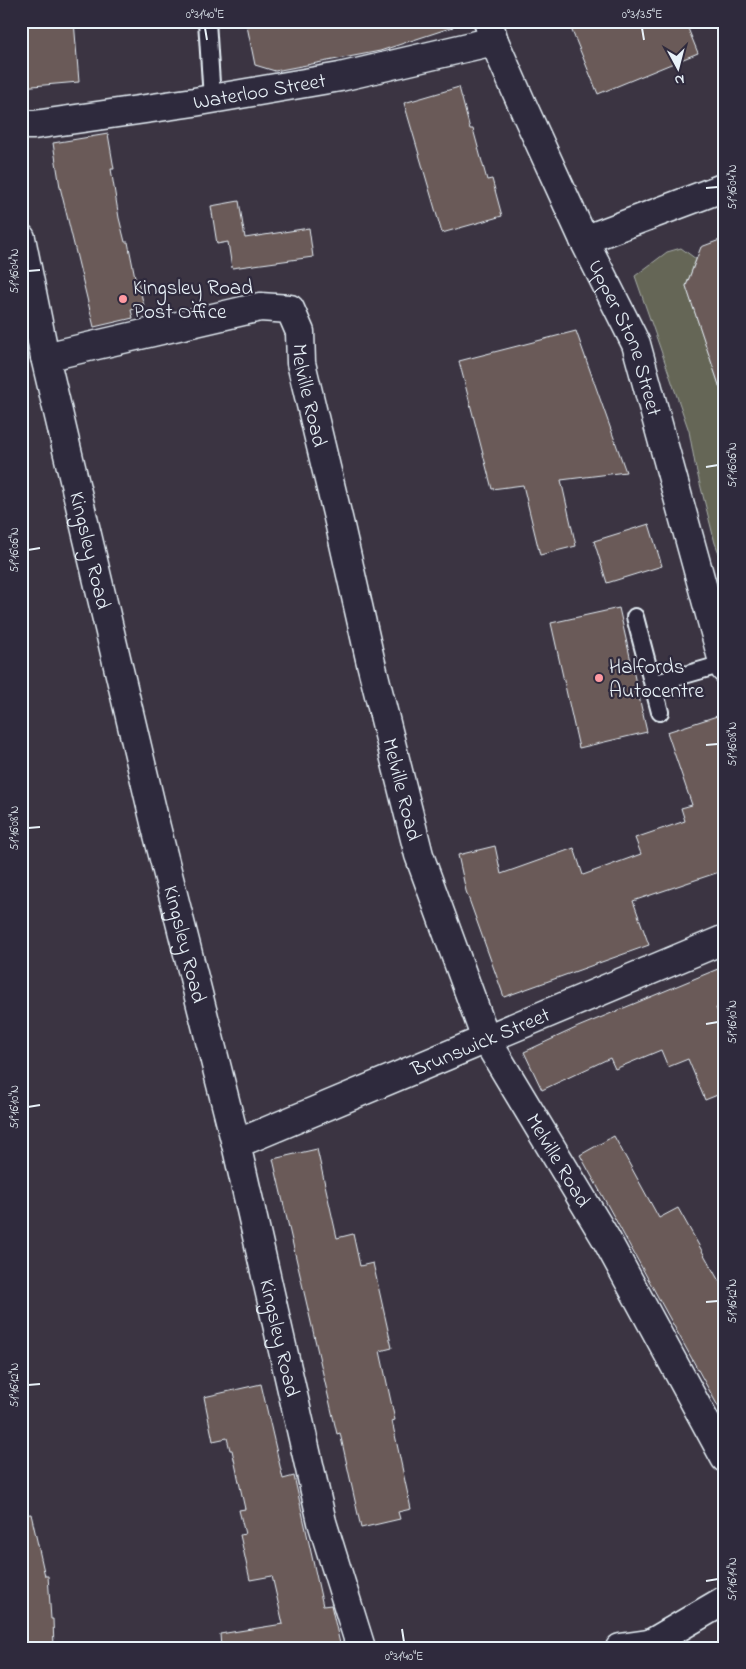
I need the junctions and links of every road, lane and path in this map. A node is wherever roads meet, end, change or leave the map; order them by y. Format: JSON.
{"nodes":[{"id":1,"x":207,"y":21,"type":"edge"},
{"id":2,"x":491,"y":31,"type":"edge"},
{"id":3,"x":212,"y":99,"type":"junction"},
{"id":4,"x":21,"y":125,"type":"edge"},
{"id":5,"x":725,"y":187,"type":"edge"},
{"id":6,"x":21,"y":238,"type":"edge"},
{"id":7,"x":584,"y":240,"type":"junction"},
{"id":8,"x":44,"y":357,"type":"junction"},
{"id":9,"x":635,"y":617,"type":"dead end"},
{"id":10,"x":724,"y":665,"type":"edge"},
{"id":11,"x":653,"y":684,"type":"junction"},
{"id":12,"x":660,"y":712,"type":"dead end"},
{"id":13,"x":725,"y":939,"type":"edge"},
{"id":14,"x":486,"y":1039,"type":"junction"},
{"id":15,"x":236,"y":1144,"type":"junction"},
{"id":16,"x":725,"y":1458,"type":"edge"},
{"id":17,"x":725,"y":1600,"type":"edge"},
{"id":18,"x":646,"y":1646,"type":"edge"},
{"id":19,"x":361,"y":1648,"type":"edge"},
{"id":20,"x":620,"y":1648,"type":"edge"}],
"edges":[{"from":1,"to":3,"type":"lane"},
{"from":2,"to":3,"type":"main road","name":"Waterloo Street"},
{"from":2,"to":7,"type":"main road","name":"Upper Stone Street"},
{"from":3,"to":4,"type":"main road","name":"Waterloo Street"},
{"from":5,"to":7,"type":"main road"},
{"from":6,"to":8,"type":"main road","name":"Kingsley Road"},
{"from":7,"to":10,"type":"main road","name":"Upper Stone Street"},
{"from":8,"to":14,"type":"main road","name":"Melville Road"},
{"from":8,"to":15,"type":"main road","name":"Kingsley Road"},
{"from":9,"to":11,"type":"lane"},
{"from":10,"to":11,"type":"lane"},
{"from":11,"to":12,"type":"lane"},
{"from":13,"to":14,"type":"main road","name":"Brunswick Street"},
{"from":14,"to":15,"type":"main road","name":"Brunswick Street"},
{"from":14,"to":16,"type":"main road","name":"Melville Road"},
{"from":15,"to":19,"type":"main road","name":"Kingsley Road"},
{"from":17,"to":18,"type":"main road"},
{"from":18,"to":20,"type":"main road"}]}
